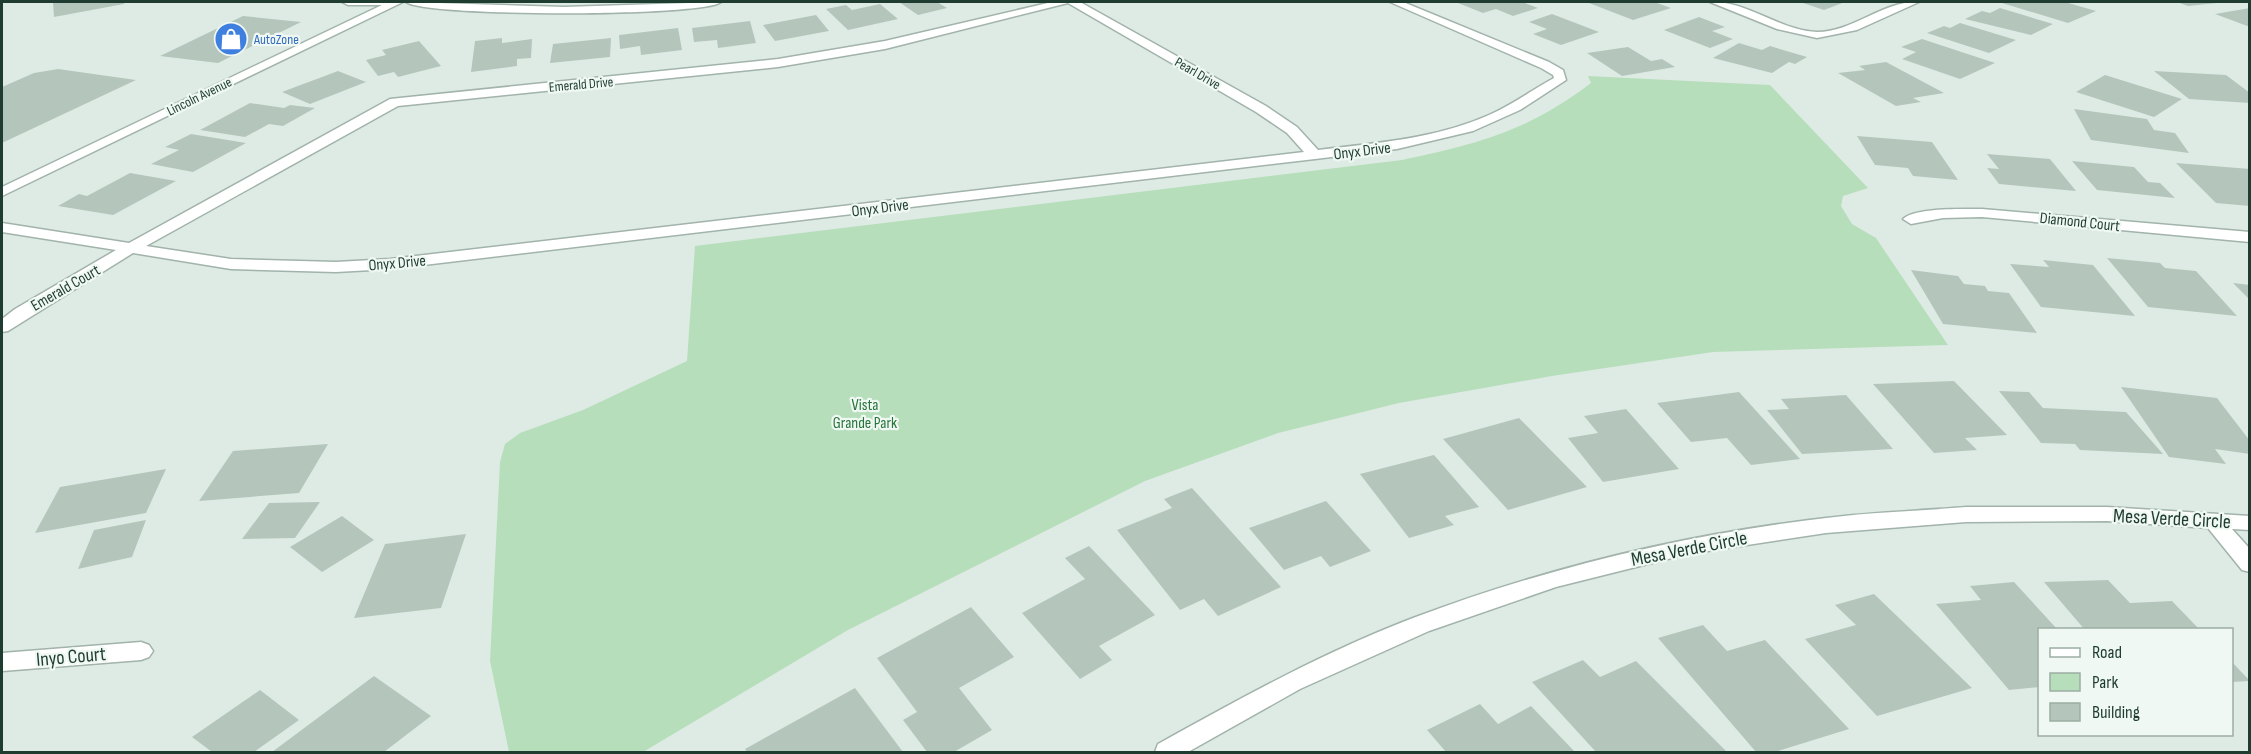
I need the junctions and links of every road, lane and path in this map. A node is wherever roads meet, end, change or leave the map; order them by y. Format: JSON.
{"nodes":[{"id":1,"x":348,"y":2,"type":"edge"},
{"id":2,"x":381,"y":2,"type":"edge"},
{"id":3,"x":397,"y":2,"type":"edge"},
{"id":4,"x":412,"y":2,"type":"edge"},
{"id":5,"x":716,"y":2,"type":"edge"},
{"id":6,"x":1064,"y":2,"type":"edge"},
{"id":7,"x":1073,"y":2,"type":"edge"},
{"id":8,"x":1395,"y":2,"type":"edge"},
{"id":9,"x":1716,"y":2,"type":"edge"},
{"id":10,"x":1913,"y":2,"type":"edge"},
{"id":11,"x":1315,"y":155,"type":"junction"},
{"id":12,"x":2,"y":192,"type":"edge"},
{"id":13,"x":1911,"y":219,"type":"dead end"},
{"id":14,"x":2,"y":226,"type":"edge"},
{"id":15,"x":2250,"y":237,"type":"edge"},
{"id":16,"x":129,"y":249,"type":"junction"},
{"id":17,"x":2,"y":327,"type":"edge"},
{"id":18,"x":2212,"y":519,"type":"junction"},
{"id":19,"x":2250,"y":523,"type":"edge"},
{"id":20,"x":2250,"y":564,"type":"edge"},
{"id":21,"x":141,"y":651,"type":"dead end"},
{"id":22,"x":2,"y":662,"type":"edge"},
{"id":23,"x":1167,"y":753,"type":"edge"}],
"edges":[{"from":1,"to":2,"type":"street"},
{"from":3,"to":12,"type":"street","name":"Lincoln Avenue"},
{"from":4,"to":5,"type":"street"},
{"from":6,"to":16,"type":"street","name":"Emerald Drive"},
{"from":7,"to":11,"type":"street","name":"Pearl Drive"},
{"from":8,"to":11,"type":"street","name":"Onyx Drive"},
{"from":9,"to":10,"type":"street"},
{"from":11,"to":16,"type":"street","name":"Onyx Drive"},
{"from":13,"to":15,"type":"street","name":"Diamond Court"},
{"from":14,"to":16,"type":"street","name":"Onyx Drive"},
{"from":16,"to":17,"type":"street","name":"Emerald Court"},
{"from":18,"to":19,"type":"street","name":"Mesa Verde Circle"},
{"from":18,"to":20,"type":"street"},
{"from":18,"to":23,"type":"street","name":"Mesa Verde Circle"},
{"from":21,"to":22,"type":"street","name":"Inyo Court"}]}
